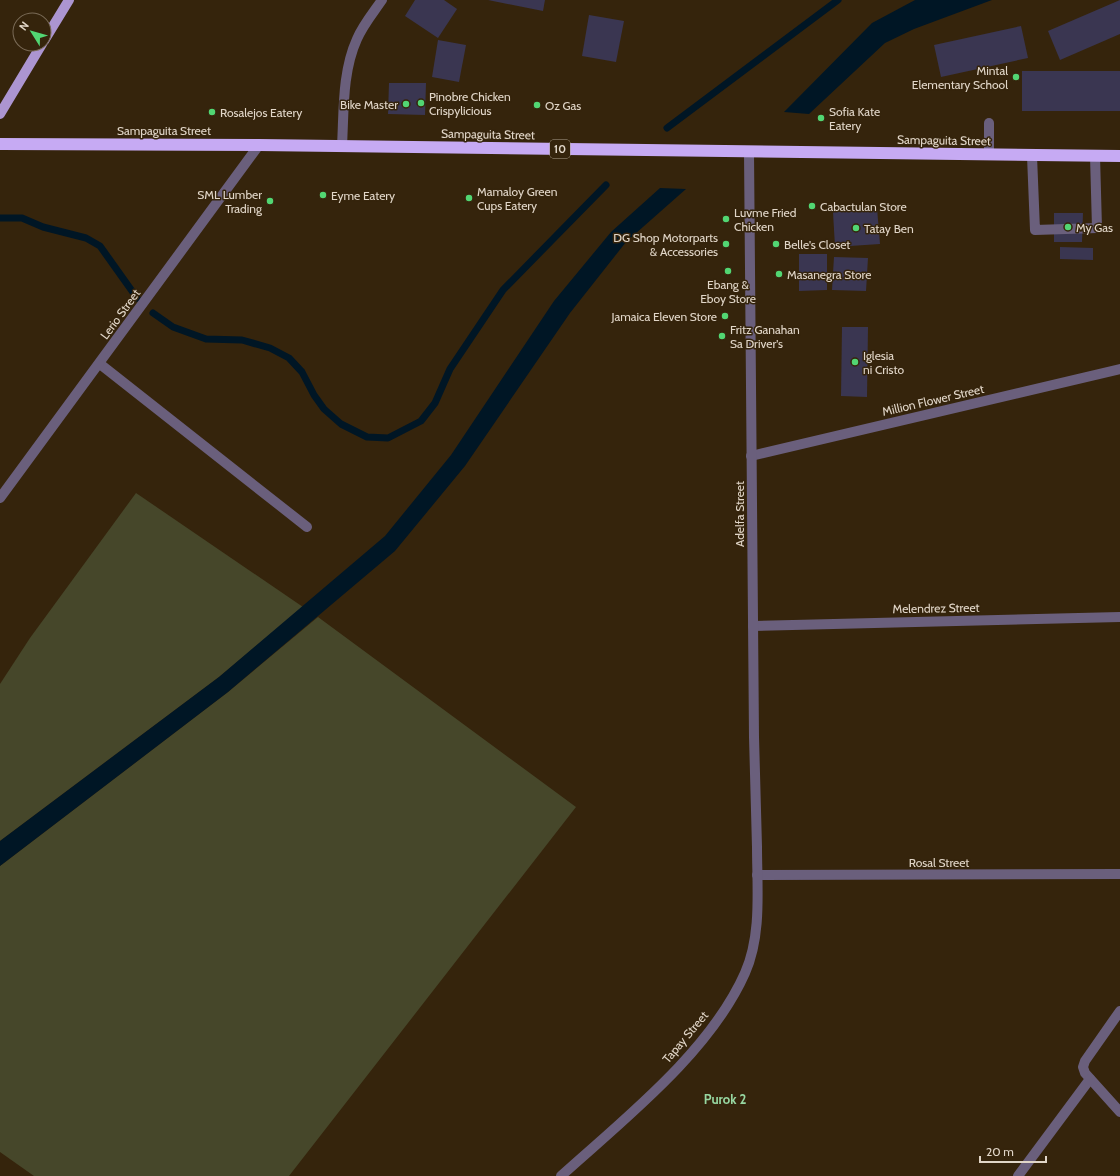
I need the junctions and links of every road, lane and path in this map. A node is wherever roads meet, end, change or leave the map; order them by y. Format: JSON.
{"nodes":[{"id":1,"x":69,"y":0,"type":"edge"},
{"id":2,"x":382,"y":0,"type":"edge"},
{"id":3,"x":52,"y":28,"type":"edge"},
{"id":4,"x":37,"y":52,"type":"edge"},
{"id":5,"x":0,"y":114,"type":"edge"},
{"id":6,"x":989,"y":123,"type":"dead end"},
{"id":7,"x":0,"y":144,"type":"edge"},
{"id":8,"x":259,"y":145,"type":"junction"},
{"id":9,"x":342,"y":146,"type":"junction"},
{"id":10,"x":749,"y":152,"type":"junction"},
{"id":11,"x":989,"y":155,"type":"junction"},
{"id":12,"x":1032,"y":156,"type":"junction"},
{"id":13,"x":1095,"y":156,"type":"junction"},
{"id":14,"x":1120,"y":156,"type":"edge"},
{"id":15,"x":100,"y":364,"type":"junction"},
{"id":16,"x":1120,"y":369,"type":"edge"},
{"id":17,"x":751,"y":456,"type":"junction"},
{"id":18,"x":0,"y":498,"type":"edge"},
{"id":19,"x":307,"y":527,"type":"dead end"},
{"id":20,"x":1120,"y":616,"type":"edge"},
{"id":21,"x":753,"y":626,"type":"junction"},
{"id":22,"x":1120,"y":874,"type":"edge"},
{"id":23,"x":757,"y":875,"type":"junction"},
{"id":24,"x":1120,"y":1011,"type":"edge"},
{"id":25,"x":1090,"y":1079,"type":"junction"},
{"id":26,"x":1120,"y":1112,"type":"edge"},
{"id":27,"x":561,"y":1176,"type":"edge"},
{"id":28,"x":1018,"y":1176,"type":"edge"}],
"edges":[{"from":1,"to":3,"type":"main road"},
{"from":2,"to":9,"type":"street"},
{"from":4,"to":5,"type":"main road"},
{"from":6,"to":11,"type":"street"},
{"from":7,"to":8,"type":"highway","name":"Sampaguita Street","number":"10"},
{"from":8,"to":9,"type":"highway","name":"Sampaguita Street","number":"10"},
{"from":8,"to":15,"type":"street","name":"Lerio Street"},
{"from":9,"to":10,"type":"highway","name":"Sampaguita Street","number":"10"},
{"from":10,"to":11,"type":"highway","name":"Sampaguita Street","number":"10"},
{"from":10,"to":17,"type":"street","name":"Adelfa Street"},
{"from":11,"to":12,"type":"highway","name":"Sampaguita Street","number":"10"},
{"from":12,"to":13,"type":"highway","name":"Sampaguita Street","number":"10"},
{"from":12,"to":13,"type":"street"},
{"from":13,"to":14,"type":"highway","name":"Sampaguita Street","number":"10"},
{"from":15,"to":18,"type":"street","name":"Lerio Street"},
{"from":15,"to":19,"type":"street"},
{"from":16,"to":17,"type":"street","name":"Million Flower Street"},
{"from":17,"to":21,"type":"street","name":"Adelfa Street"},
{"from":20,"to":21,"type":"street","name":"Melendrez Street"},
{"from":21,"to":23,"type":"street","name":"Adelfa Street"},
{"from":22,"to":23,"type":"street","name":"Rosal Street"},
{"from":23,"to":27,"type":"street","name":"Tapay Street"},
{"from":24,"to":25,"type":"street"},
{"from":25,"to":26,"type":"street"},
{"from":25,"to":28,"type":"street"}]}
